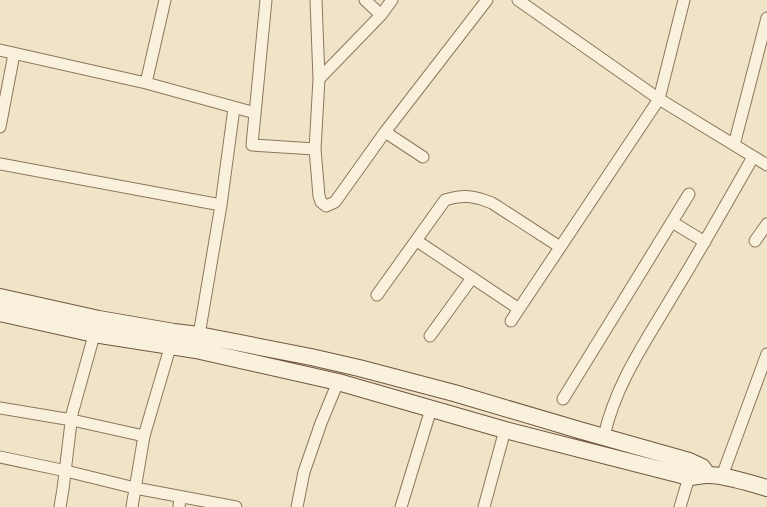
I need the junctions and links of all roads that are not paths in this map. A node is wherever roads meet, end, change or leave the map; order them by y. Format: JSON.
{"nodes":[{"id":1,"x":165,"y":0,"type":"edge"},
{"id":2,"x":266,"y":0,"type":"edge"},
{"id":3,"x":316,"y":0,"type":"edge"},
{"id":4,"x":365,"y":0,"type":"edge"},
{"id":5,"x":392,"y":0,"type":"edge"},
{"id":6,"x":487,"y":0,"type":"edge"},
{"id":7,"x":518,"y":0,"type":"edge"},
{"id":8,"x":684,"y":0,"type":"edge"},
{"id":9,"x":381,"y":15,"type":"junction"},
{"id":10,"x":767,"y":18,"type":"edge"},
{"id":11,"x":0,"y":50,"type":"edge"},
{"id":12,"x":14,"y":54,"type":"junction"},
{"id":13,"x":319,"y":79,"type":"junction"},
{"id":14,"x":146,"y":83,"type":"junction"},
{"id":15,"x":659,"y":99,"type":"junction"},
{"id":16,"x":234,"y":108,"type":"junction"},
{"id":17,"x":255,"y":113,"type":"junction"},
{"id":18,"x":0,"y":126,"type":"edge"},
{"id":19,"x":385,"y":132,"type":"junction"},
{"id":20,"x":734,"y":145,"type":"junction"},
{"id":21,"x":315,"y":148,"type":"junction"},
{"id":22,"x":424,"y":157,"type":"dead end"},
{"id":23,"x":753,"y":157,"type":"junction"},
{"id":24,"x":0,"y":164,"type":"edge"},
{"id":25,"x":767,"y":165,"type":"edge"},
{"id":26,"x":689,"y":194,"type":"dead end"},
{"id":27,"x":221,"y":205,"type":"junction"},
{"id":28,"x":672,"y":222,"type":"junction"},
{"id":29,"x":767,"y":224,"type":"edge"},
{"id":30,"x":417,"y":241,"type":"junction"},
{"id":31,"x":755,"y":241,"type":"dead end"},
{"id":32,"x":705,"y":242,"type":"junction"},
{"id":33,"x":560,"y":246,"type":"junction"},
{"id":34,"x":472,"y":278,"type":"junction"},
{"id":35,"x":376,"y":295,"type":"dead end"},
{"id":36,"x":1,"y":301,"type":"edge"},
{"id":37,"x":519,"y":309,"type":"junction"},
{"id":38,"x":0,"y":313,"type":"edge"},
{"id":39,"x":511,"y":321,"type":"dead end"},
{"id":40,"x":96,"y":327,"type":"junction"},
{"id":41,"x":430,"y":336,"type":"dead end"},
{"id":42,"x":172,"y":339,"type":"junction"},
{"id":43,"x":197,"y":343,"type":"junction"},
{"id":44,"x":767,"y":354,"type":"edge"},
{"id":45,"x":338,"y":382,"type":"junction"},
{"id":46,"x":563,"y":399,"type":"dead end"},
{"id":47,"x":0,"y":408,"type":"edge"},
{"id":48,"x":431,"y":409,"type":"junction"},
{"id":49,"x":72,"y":420,"type":"junction"},
{"id":50,"x":505,"y":430,"type":"junction"},
{"id":51,"x":144,"y":436,"type":"junction"},
{"id":52,"x":604,"y":436,"type":"junction"},
{"id":53,"x":0,"y":457,"type":"edge"},
{"id":54,"x":66,"y":471,"type":"junction"},
{"id":55,"x":714,"y":475,"type":"junction"},
{"id":56,"x":689,"y":477,"type":"junction"},
{"id":57,"x":135,"y":488,"type":"junction"},
{"id":58,"x":767,"y":488,"type":"edge"},
{"id":59,"x":179,"y":502,"type":"edge"},
{"id":60,"x":230,"y":506,"type":"edge"},
{"id":61,"x":60,"y":507,"type":"edge"},
{"id":62,"x":132,"y":507,"type":"edge"},
{"id":63,"x":297,"y":507,"type":"edge"},
{"id":64,"x":400,"y":507,"type":"edge"},
{"id":65,"x":484,"y":507,"type":"edge"},
{"id":66,"x":680,"y":507,"type":"edge"}],
"edges":[{"from":1,"to":14,"type":"street"},
{"from":2,"to":17,"type":"street"},
{"from":3,"to":13,"type":"street"},
{"from":4,"to":9,"type":"street"},
{"from":5,"to":9,"type":"street"},
{"from":6,"to":19,"type":"street"},
{"from":7,"to":15,"type":"street"},
{"from":8,"to":15,"type":"street"},
{"from":9,"to":13,"type":"street"},
{"from":10,"to":20,"type":"street"},
{"from":11,"to":12,"type":"street"},
{"from":12,"to":14,"type":"street"},
{"from":12,"to":18,"type":"street"},
{"from":13,"to":21,"type":"street"},
{"from":14,"to":16,"type":"street"},
{"from":15,"to":20,"type":"street"},
{"from":15,"to":33,"type":"street"},
{"from":16,"to":17,"type":"street"},
{"from":16,"to":27,"type":"street"},
{"from":17,"to":21,"type":"street"},
{"from":19,"to":21,"type":"street"},
{"from":19,"to":22,"type":"street"},
{"from":20,"to":23,"type":"street"},
{"from":23,"to":25,"type":"street"},
{"from":23,"to":32,"type":"street"},
{"from":24,"to":27,"type":"street"},
{"from":26,"to":28,"type":"street"},
{"from":27,"to":43,"type":"street"},
{"from":28,"to":32,"type":"street"},
{"from":28,"to":46,"type":"street"},
{"from":29,"to":31,"type":"street"},
{"from":30,"to":33,"type":"street"},
{"from":30,"to":34,"type":"street"},
{"from":30,"to":35,"type":"street"},
{"from":32,"to":52,"type":"street"},
{"from":33,"to":37,"type":"street"},
{"from":34,"to":37,"type":"street"},
{"from":34,"to":41,"type":"street"},
{"from":36,"to":40,"type":"street"},
{"from":37,"to":39,"type":"street"},
{"from":38,"to":40,"type":"street"},
{"from":40,"to":42,"type":"street"},
{"from":40,"to":49,"type":"street"},
{"from":42,"to":43,"type":"street"},
{"from":42,"to":51,"type":"street"},
{"from":43,"to":45,"type":"street"},
{"from":43,"to":52,"type":"street"},
{"from":44,"to":55,"type":"street"},
{"from":45,"to":48,"type":"street"},
{"from":45,"to":63,"type":"street"},
{"from":47,"to":49,"type":"street"},
{"from":48,"to":50,"type":"street"},
{"from":48,"to":64,"type":"street"},
{"from":49,"to":51,"type":"street"},
{"from":49,"to":54,"type":"street"},
{"from":50,"to":56,"type":"street"},
{"from":50,"to":65,"type":"street"},
{"from":51,"to":57,"type":"street"},
{"from":52,"to":55,"type":"street"},
{"from":53,"to":54,"type":"street"},
{"from":54,"to":57,"type":"street"},
{"from":54,"to":61,"type":"street"},
{"from":55,"to":56,"type":"street"},
{"from":55,"to":58,"type":"street"},
{"from":56,"to":66,"type":"street"},
{"from":57,"to":59,"type":"street"},
{"from":57,"to":62,"type":"street"},
{"from":59,"to":60,"type":"street"}]}
